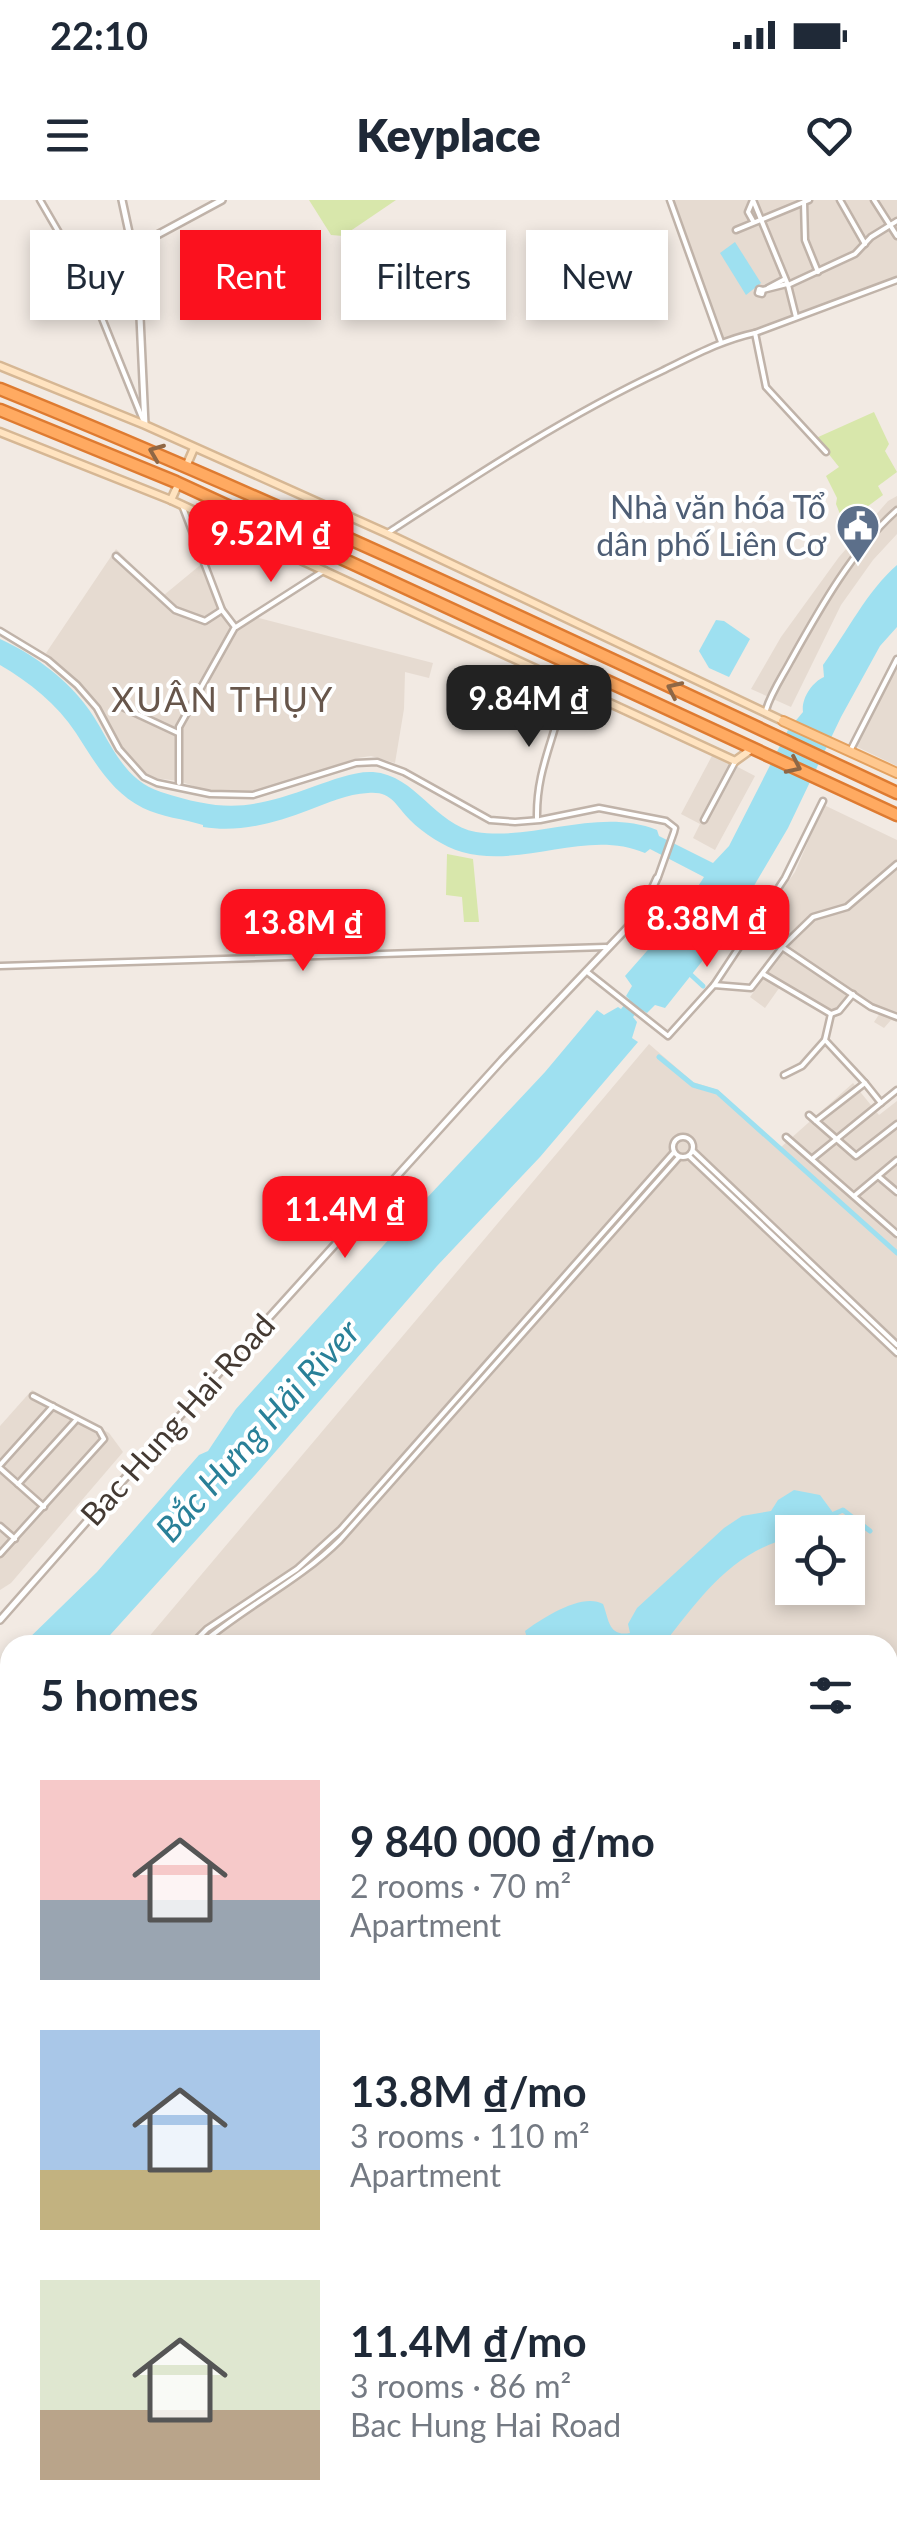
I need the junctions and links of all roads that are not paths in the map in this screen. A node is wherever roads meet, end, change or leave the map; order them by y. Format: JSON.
{"nodes":[{"id":1,"x":40,"y":200,"type":"edge"},
{"id":2,"x":122,"y":200,"type":"edge"},
{"id":3,"x":222,"y":200,"type":"edge"},
{"id":4,"x":670,"y":200,"type":"edge"},
{"id":5,"x":753,"y":200,"type":"edge"},
{"id":6,"x":840,"y":200,"type":"edge"},
{"id":7,"x":874,"y":200,"type":"edge"},
{"id":8,"x":807,"y":201,"type":"edge"},
{"id":9,"x":760,"y":218,"type":"junction"},
{"id":10,"x":753,"y":221,"type":"junction"},
{"id":11,"x":897,"y":221,"type":"edge"},
{"id":12,"x":889,"y":226,"type":"junction"},
{"id":13,"x":129,"y":230,"type":"edge"},
{"id":14,"x":736,"y":230,"type":"dead end"},
{"id":15,"x":160,"y":233,"type":"edge"},
{"id":16,"x":897,"y":236,"type":"edge"},
{"id":17,"x":865,"y":244,"type":"junction"},
{"id":18,"x":818,"y":272,"type":"junction"},
{"id":19,"x":897,"y":280,"type":"edge"},
{"id":20,"x":787,"y":283,"type":"junction"},
{"id":21,"x":748,"y":296,"type":"dead end"},
{"id":22,"x":796,"y":318,"type":"junction"},
{"id":23,"x":139,"y":320,"type":"edge"},
{"id":24,"x":755,"y":333,"type":"junction"},
{"id":25,"x":721,"y":342,"type":"junction"},
{"id":26,"x":0,"y":366,"type":"edge"},
{"id":27,"x":0,"y":389,"type":"edge"},
{"id":28,"x":144,"y":391,"type":"junction"},
{"id":29,"x":132,"y":393,"type":"junction"},
{"id":30,"x":0,"y":412,"type":"edge"},
{"id":31,"x":145,"y":425,"type":"junction"},
{"id":32,"x":0,"y":432,"type":"edge"},
{"id":33,"x":194,"y":448,"type":"junction"},
{"id":34,"x":826,"y":452,"type":"dead end"},
{"id":35,"x":188,"y":462,"type":"dead end"},
{"id":36,"x":176,"y":488,"type":"dead end"},
{"id":37,"x":170,"y":500,"type":"junction"},
{"id":38,"x":182,"y":506,"type":"junction"},
{"id":39,"x":897,"y":510,"type":"edge"},
{"id":40,"x":386,"y":533,"type":"junction"},
{"id":41,"x":116,"y":556,"type":"dead end"},
{"id":42,"x":325,"y":570,"type":"junction"},
{"id":43,"x":222,"y":610,"type":"junction"},
{"id":44,"x":235,"y":628,"type":"junction"},
{"id":45,"x":0,"y":631,"type":"edge"},
{"id":46,"x":896,"y":663,"type":"edge"},
{"id":47,"x":565,"y":682,"type":"junction"},
{"id":48,"x":118,"y":705,"type":"dead end"},
{"id":49,"x":766,"y":712,"type":"junction"},
{"id":50,"x":783,"y":720,"type":"joint"},
{"id":51,"x":762,"y":728,"type":"junction"},
{"id":52,"x":178,"y":733,"type":"junction"},
{"id":53,"x":752,"y":749,"type":"junction"},
{"id":54,"x":846,"y":750,"type":"junction"},
{"id":55,"x":735,"y":762,"type":"junction"},
{"id":56,"x":897,"y":773,"type":"edge"},
{"id":57,"x":179,"y":785,"type":"junction"},
{"id":58,"x":897,"y":793,"type":"edge"},
{"id":59,"x":824,"y":801,"type":"dead end"},
{"id":60,"x":897,"y":815,"type":"edge"},
{"id":61,"x":537,"y":820,"type":"junction"},
{"id":62,"x":704,"y":820,"type":"dead end"},
{"id":63,"x":897,"y":864,"type":"edge"},
{"id":64,"x":657,"y":878,"type":"joint"},
{"id":65,"x":606,"y":947,"type":"junction"},
{"id":66,"x":782,"y":947,"type":"junction"},
{"id":67,"x":0,"y":966,"type":"edge"},
{"id":68,"x":586,"y":971,"type":"junction"},
{"id":69,"x":763,"y":974,"type":"junction"},
{"id":70,"x":714,"y":985,"type":"junction"},
{"id":71,"x":853,"y":994,"type":"junction"},
{"id":72,"x":831,"y":1014,"type":"junction"},
{"id":73,"x":897,"y":1017,"type":"edge"},
{"id":74,"x":825,"y":1040,"type":"junction"},
{"id":75,"x":784,"y":1075,"type":"dead end"},
{"id":76,"x":865,"y":1083,"type":"junction"},
{"id":77,"x":897,"y":1090,"type":"edge"},
{"id":78,"x":881,"y":1102,"type":"junction"},
{"id":79,"x":809,"y":1115,"type":"dead end"},
{"id":80,"x":816,"y":1121,"type":"junction"},
{"id":81,"x":897,"y":1124,"type":"edge"},
{"id":82,"x":786,"y":1137,"type":"dead end"},
{"id":83,"x":837,"y":1139,"type":"junction"},
{"id":84,"x":676,"y":1154,"type":"junction"},
{"id":85,"x":691,"y":1154,"type":"junction"},
{"id":86,"x":812,"y":1159,"type":"junction"},
{"id":87,"x":897,"y":1160,"type":"edge"},
{"id":88,"x":878,"y":1176,"type":"junction"},
{"id":89,"x":897,"y":1192,"type":"edge"},
{"id":90,"x":854,"y":1196,"type":"junction"},
{"id":91,"x":896,"y":1232,"type":"edge"},
{"id":92,"x":801,"y":1258,"type":"junction"},
{"id":93,"x":558,"y":1282,"type":"junction"},
{"id":94,"x":564,"y":1288,"type":"junction"},
{"id":95,"x":897,"y":1345,"type":"edge"},
{"id":96,"x":897,"y":1353,"type":"edge"},
{"id":97,"x":33,"y":1396,"type":"dead end"},
{"id":98,"x":53,"y":1406,"type":"junction"},
{"id":99,"x":448,"y":1406,"type":"junction"},
{"id":100,"x":454,"y":1412,"type":"junction"},
{"id":101,"x":77,"y":1419,"type":"junction"},
{"id":102,"x":0,"y":1466,"type":"edge"},
{"id":103,"x":18,"y":1484,"type":"junction"},
{"id":104,"x":44,"y":1507,"type":"junction"},
{"id":105,"x":0,"y":1526,"type":"edge"},
{"id":106,"x":15,"y":1539,"type":"junction"},
{"id":107,"x":0,"y":1554,"type":"edge"},
{"id":108,"x":314,"y":1554,"type":"junction"},
{"id":109,"x":319,"y":1560,"type":"junction"},
{"id":110,"x":0,"y":1620,"type":"edge"},
{"id":111,"x":200,"y":1635,"type":"edge"},
{"id":112,"x":213,"y":1635,"type":"edge"}],
"edges":[{"from":1,"to":29,"type":"street"},
{"from":2,"to":13,"type":"street"},
{"from":3,"to":15,"type":"street"},
{"from":4,"to":25,"type":"street"},
{"from":5,"to":9,"type":"street"},
{"from":5,"to":10,"type":"street"},
{"from":6,"to":17,"type":"street"},
{"from":7,"to":12,"type":"street"},
{"from":8,"to":9,"type":"street"},
{"from":8,"to":18,"type":"street"},
{"from":9,"to":10,"type":"street"},
{"from":9,"to":20,"type":"street"},
{"from":10,"to":14,"type":"street"},
{"from":11,"to":12,"type":"street"},
{"from":12,"to":16,"type":"street"},
{"from":12,"to":17,"type":"street"},
{"from":17,"to":18,"type":"street"},
{"from":18,"to":20,"type":"street"},
{"from":19,"to":22,"type":"street"},
{"from":20,"to":21,"type":"street"},
{"from":20,"to":22,"type":"street"},
{"from":22,"to":24,"type":"street"},
{"from":23,"to":28,"type":"street"},
{"from":24,"to":25,"type":"street"},
{"from":24,"to":34,"type":"street"},
{"from":25,"to":40,"type":"street"},
{"from":26,"to":31,"type":"main road"},
{"from":51,"to":27,"type":"highway","one_way":true},
{"from":28,"to":29,"type":"street"},
{"from":28,"to":31,"type":"street"},
{"from":29,"to":31,"type":"street"},
{"from":30,"to":53,"type":"highway"},
{"from":31,"to":33,"type":"main road"},
{"from":32,"to":37,"type":"main road"},
{"from":33,"to":35,"type":"main road"},
{"from":33,"to":40,"type":"main road"},
{"from":36,"to":37,"type":"main road"},
{"from":37,"to":38,"type":"main road"},
{"from":38,"to":42,"type":"main road"},
{"from":38,"to":43,"type":"street"},
{"from":39,"to":49,"type":"street"},
{"from":40,"to":49,"type":"main road"},
{"from":41,"to":43,"type":"street"},
{"from":42,"to":44,"type":"street"},
{"from":42,"to":47,"type":"main road"},
{"from":43,"to":44,"type":"street"},
{"from":44,"to":52,"type":"street"},
{"from":45,"to":57,"type":"street"},
{"from":46,"to":54,"type":"street"},
{"from":47,"to":55,"type":"main road"},
{"from":47,"to":61,"type":"street"},
{"from":48,"to":52,"type":"street"},
{"from":49,"to":50,"type":"main road"},
{"from":49,"to":51,"type":"main road"},
{"from":50,"to":54,"type":"main road"},
{"from":51,"to":58,"type":"highway"},
{"from":52,"to":57,"type":"street"},
{"from":53,"to":55,"type":"main road"},
{"from":53,"to":60,"type":"highway","one_way":true},
{"from":54,"to":56,"type":"main road"},
{"from":55,"to":62,"type":"street"},
{"from":57,"to":61,"type":"street"},
{"from":59,"to":70,"type":"street"},
{"from":61,"to":64,"type":"street","name":"Bac Hung Hai Road"},
{"from":63,"to":66,"type":"street"},
{"from":64,"to":65,"type":"street","name":"Bac Hung Hai Road"},
{"from":65,"to":67,"type":"street"},
{"from":65,"to":68,"type":"street","name":"Bac Hung Hai Road"},
{"from":66,"to":69,"type":"street"},
{"from":66,"to":71,"type":"street"},
{"from":68,"to":70,"type":"street"},
{"from":68,"to":110,"type":"street","name":"Bac Hung Hai Road"},
{"from":69,"to":70,"type":"street"},
{"from":69,"to":72,"type":"street"},
{"from":71,"to":72,"type":"street"},
{"from":71,"to":73,"type":"street"},
{"from":72,"to":74,"type":"street"},
{"from":74,"to":75,"type":"street"},
{"from":74,"to":76,"type":"street"},
{"from":76,"to":78,"type":"street"},
{"from":76,"to":80,"type":"street"},
{"from":77,"to":78,"type":"street"},
{"from":78,"to":83,"type":"street"},
{"from":79,"to":80,"type":"street"},
{"from":80,"to":83,"type":"street"},
{"from":81,"to":83,"type":"street"},
{"from":82,"to":86,"type":"street"},
{"from":83,"to":86,"type":"street"},
{"from":84,"to":85,"type":"street"},
{"from":84,"to":85,"type":"street"},
{"from":84,"to":93,"type":"street"},
{"from":84,"to":94,"type":"street"},
{"from":85,"to":92,"type":"street"},
{"from":86,"to":90,"type":"street"},
{"from":87,"to":88,"type":"street"},
{"from":88,"to":89,"type":"street"},
{"from":88,"to":90,"type":"street"},
{"from":90,"to":91,"type":"street"},
{"from":92,"to":95,"type":"street"},
{"from":92,"to":96,"type":"street"},
{"from":93,"to":94,"type":"street"},
{"from":93,"to":99,"type":"street"},
{"from":94,"to":100,"type":"street"},
{"from":97,"to":98,"type":"street"},
{"from":98,"to":101,"type":"street"},
{"from":98,"to":102,"type":"street"},
{"from":99,"to":100,"type":"street"},
{"from":99,"to":108,"type":"street"},
{"from":100,"to":109,"type":"street"},
{"from":101,"to":103,"type":"street"},
{"from":101,"to":104,"type":"street"},
{"from":102,"to":103,"type":"street"},
{"from":103,"to":104,"type":"street"},
{"from":104,"to":106,"type":"street"},
{"from":105,"to":106,"type":"street"},
{"from":106,"to":107,"type":"street"},
{"from":108,"to":109,"type":"street"},
{"from":108,"to":111,"type":"street"},
{"from":109,"to":112,"type":"street"}]}
